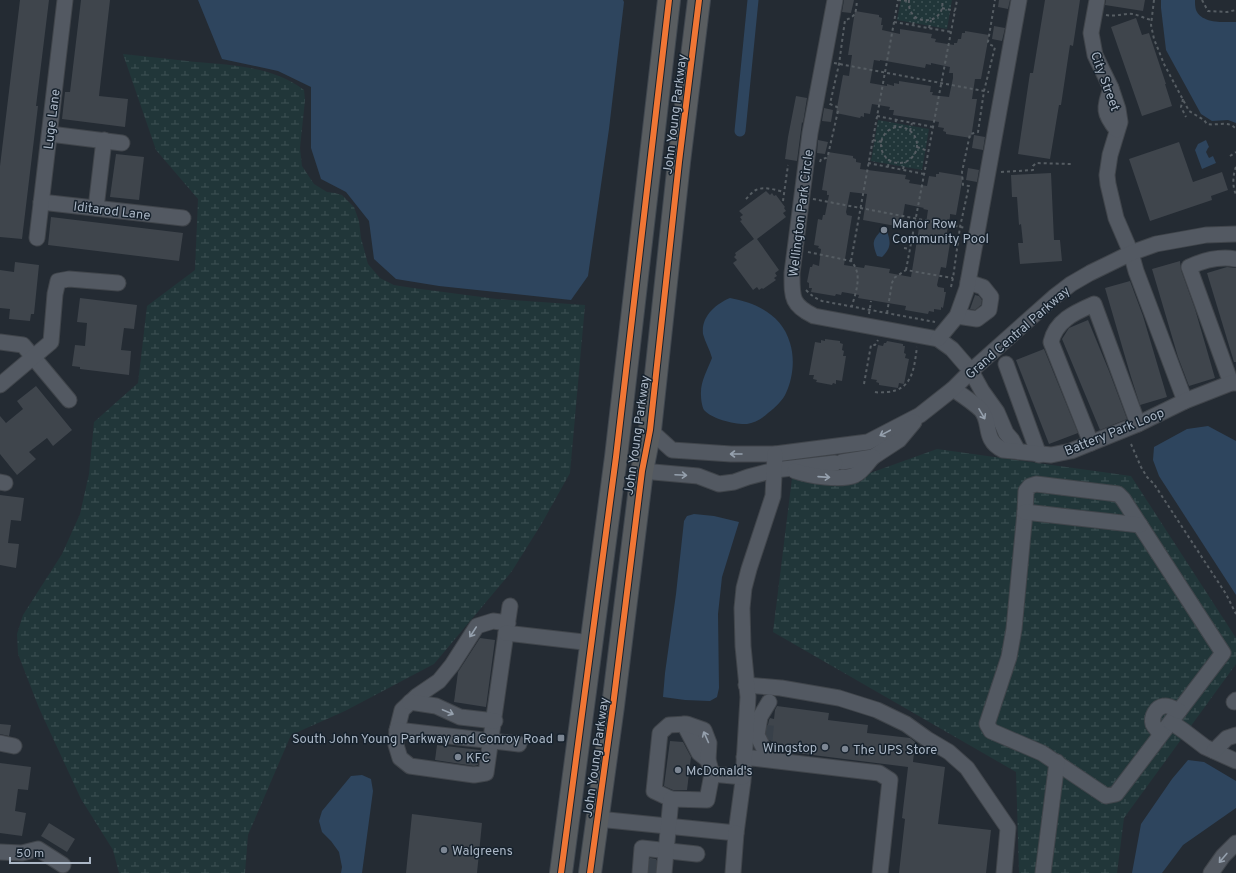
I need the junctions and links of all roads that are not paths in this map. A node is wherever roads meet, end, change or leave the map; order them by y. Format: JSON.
{"nodes":[{"id":1,"x":65,"y":0,"type":"edge"},
{"id":2,"x":669,"y":0,"type":"edge"},
{"id":3,"x":699,"y":0,"type":"edge"},
{"id":4,"x":835,"y":0,"type":"edge"},
{"id":5,"x":1019,"y":0,"type":"edge"},
{"id":6,"x":1096,"y":6,"type":"edge"},
{"id":7,"x":50,"y":134,"type":"junction"},
{"id":8,"x":104,"y":140,"type":"junction"},
{"id":9,"x":122,"y":143,"type":"dead end"},
{"id":10,"x":41,"y":202,"type":"junction"},
{"id":11,"x":96,"y":208,"type":"junction"},
{"id":12,"x":183,"y":218,"type":"dead end"},
{"id":13,"x":1236,"y":234,"type":"edge"},
{"id":14,"x":37,"y":238,"type":"dead end"},
{"id":15,"x":1131,"y":252,"type":"junction"},
{"id":16,"x":1236,"y":259,"type":"edge"},
{"id":17,"x":639,"y":260,"type":"junction"},
{"id":18,"x":968,"y":282,"type":"junction"},
{"id":19,"x":118,"y":283,"type":"dead end"},
{"id":20,"x":957,"y":316,"type":"junction"},
{"id":21,"x":938,"y":339,"type":"junction"},
{"id":22,"x":0,"y":342,"type":"edge"},
{"id":23,"x":32,"y":358,"type":"junction"},
{"id":24,"x":1006,"y":364,"type":"dead end"},
{"id":25,"x":971,"y":371,"type":"junction"},
{"id":26,"x":1234,"y":383,"type":"edge"},
{"id":27,"x":0,"y":385,"type":"edge"},
{"id":28,"x":953,"y":389,"type":"junction"},
{"id":29,"x":69,"y":400,"type":"dead end"},
{"id":30,"x":1185,"y":401,"type":"junction"},
{"id":31,"x":920,"y":415,"type":"junction"},
{"id":32,"x":1138,"y":424,"type":"junction"},
{"id":33,"x":650,"y":430,"type":"junction"},
{"id":34,"x":1092,"y":443,"type":"junction"},
{"id":35,"x":855,"y":444,"type":"junction"},
{"id":36,"x":1018,"y":451,"type":"junction"},
{"id":37,"x":770,"y":454,"type":"junction"},
{"id":38,"x":1039,"y":455,"type":"junction"},
{"id":39,"x":616,"y":457,"type":"junction"},
{"id":40,"x":867,"y":458,"type":"junction"},
{"id":41,"x":642,"y":471,"type":"junction"},
{"id":42,"x":775,"y":471,"type":"junction"},
{"id":43,"x":1026,"y":512,"type":"junction"},
{"id":44,"x":636,"y":523,"type":"junction"},
{"id":45,"x":1140,"y":525,"type":"junction"},
{"id":46,"x":510,"y":606,"type":"dead end"},
{"id":47,"x":507,"y":628,"type":"junction"},
{"id":48,"x":592,"y":643,"type":"junction"},
{"id":49,"x":746,"y":685,"type":"junction"},
{"id":50,"x":770,"y":694,"type":"junction"},
{"id":51,"x":410,"y":702,"type":"junction"},
{"id":52,"x":767,"y":718,"type":"tunnel mouth"},
{"id":53,"x":494,"y":721,"type":"junction"},
{"id":54,"x":1170,"y":722,"type":"junction"},
{"id":55,"x":397,"y":730,"type":"junction"},
{"id":56,"x":1236,"y":735,"type":"edge"},
{"id":57,"x":491,"y":741,"type":"junction"},
{"id":58,"x":519,"y":744,"type":"dead end"},
{"id":59,"x":764,"y":750,"type":"junction"},
{"id":60,"x":1214,"y":751,"type":"junction"},
{"id":61,"x":744,"y":757,"type":"junction"},
{"id":62,"x":1236,"y":761,"type":"edge"},
{"id":63,"x":1057,"y":762,"type":"junction"},
{"id":64,"x":712,"y":774,"type":"junction"},
{"id":65,"x":743,"y":777,"type":"junction"},
{"id":66,"x":671,"y":799,"type":"junction"},
{"id":67,"x":598,"y":819,"type":"junction"},
{"id":68,"x":669,"y":827,"type":"junction"},
{"id":69,"x":736,"y":833,"type":"junction"},
{"id":70,"x":1236,"y":844,"type":"edge"},
{"id":71,"x":666,"y":850,"type":"junction"},
{"id":72,"x":0,"y":852,"type":"edge"},
{"id":73,"x":697,"y":854,"type":"dead end"},
{"id":74,"x":63,"y":865,"type":"dead end"},
{"id":75,"x":652,"y":869,"type":"edge"},
{"id":76,"x":561,"y":873,"type":"edge"},
{"id":77,"x":590,"y":873,"type":"edge"},
{"id":78,"x":732,"y":873,"type":"edge"},
{"id":79,"x":880,"y":873,"type":"edge"},
{"id":80,"x":1004,"y":873,"type":"edge"},
{"id":81,"x":1043,"y":873,"type":"edge"},
{"id":82,"x":1211,"y":873,"type":"edge"}],
"edges":[{"from":1,"to":7,"type":"street","name":"Luge Lane"},
{"from":2,"to":17,"type":"highway","name":"John Young Parkway"},
{"from":3,"to":33,"type":"highway","name":"John Young Parkway"},
{"from":4,"to":21,"type":"street","name":"Wellington Park Circle"},
{"from":5,"to":18,"type":"street"},
{"from":6,"to":15,"type":"street","name":"City Street"},
{"from":7,"to":8,"type":"street"},
{"from":7,"to":10,"type":"street","name":"Luge Lane"},
{"from":8,"to":9,"type":"street"},
{"from":8,"to":11,"type":"street"},
{"from":10,"to":11,"type":"street","name":"Iditarod Lane"},
{"from":10,"to":14,"type":"street","name":"Luge Lane"},
{"from":11,"to":12,"type":"street","name":"Iditarod Lane"},
{"from":13,"to":15,"type":"street","name":"Grand Central Parkway"},
{"from":15,"to":25,"type":"street","name":"Grand Central Parkway"},
{"from":15,"to":30,"type":"street"},
{"from":16,"to":26,"type":"street"},
{"from":17,"to":39,"type":"highway","name":"John Young Parkway"},
{"from":17,"to":41,"type":"highway"},
{"from":18,"to":20,"type":"street"},
{"from":18,"to":20,"type":"street"},
{"from":19,"to":23,"type":"street"},
{"from":20,"to":21,"type":"street"},
{"from":21,"to":25,"type":"street","name":"Wellington Park Circle"},
{"from":22,"to":23,"type":"street"},
{"from":23,"to":27,"type":"street"},
{"from":23,"to":29,"type":"street"},
{"from":24,"to":38,"type":"street"},
{"from":25,"to":28,"type":"street","name":"Grand Central Parkway"},
{"from":25,"to":36,"type":"street"},
{"from":26,"to":30,"type":"street","name":"Battery Park Loop"},
{"from":28,"to":31,"type":"street","name":"Grand Central Parkway"},
{"from":28,"to":36,"type":"street","name":"Battery Park Loop","one_way":true},
{"from":30,"to":32,"type":"street","name":"Battery Park Loop"},
{"from":31,"to":35,"type":"street","name":"Grand Central Parkway","one_way":true},
{"from":31,"to":40,"type":"street","name":"Grand Central Parkway"},
{"from":32,"to":34,"type":"street","name":"Battery Park Loop"},
{"from":32,"to":34,"type":"street"},
{"from":37,"to":33,"type":"street","name":"Grand Central Parkway","one_way":true},
{"from":33,"to":41,"type":"highway","name":"John Young Parkway"},
{"from":34,"to":38,"type":"street","name":"Battery Park Loop"},
{"from":35,"to":37,"type":"street","name":"Grand Central Parkway"},
{"from":35,"to":40,"type":"street"},
{"from":36,"to":38,"type":"street","name":"Battery Park Loop"},
{"from":37,"to":42,"type":"street"},
{"from":39,"to":44,"type":"highway"},
{"from":39,"to":48,"type":"highway","name":"John Young Parkway"},
{"from":40,"to":42,"type":"street","name":"Grand Central Parkway"},
{"from":42,"to":40,"type":"street","one_way":true},
{"from":41,"to":42,"type":"street","name":"Grand Central Parkway","one_way":true},
{"from":41,"to":44,"type":"highway","name":"John Young Parkway"},
{"from":42,"to":49,"type":"street"},
{"from":43,"to":45,"type":"street"},
{"from":43,"to":45,"type":"street"},
{"from":43,"to":63,"type":"street"},
{"from":44,"to":67,"type":"highway","name":"John Young Parkway"},
{"from":45,"to":54,"type":"street"},
{"from":46,"to":47,"type":"street"},
{"from":47,"to":48,"type":"street"},
{"from":47,"to":51,"type":"street","one_way":true},
{"from":47,"to":53,"type":"street"},
{"from":48,"to":76,"type":"highway","name":"John Young Parkway"},
{"from":49,"to":50,"type":"street"},
{"from":49,"to":61,"type":"street"},
{"from":50,"to":52,"type":"street"},
{"from":50,"to":59,"type":"street"},
{"from":50,"to":80,"type":"street"},
{"from":51,"to":53,"type":"street","one_way":true},
{"from":51,"to":55,"type":"street"},
{"from":53,"to":57,"type":"street"},
{"from":54,"to":60,"type":"street"},
{"from":54,"to":63,"type":"street"},
{"from":55,"to":57,"type":"street"},
{"from":55,"to":57,"type":"street"},
{"from":56,"to":60,"type":"street"},
{"from":57,"to":58,"type":"street"},
{"from":59,"to":61,"type":"street"},
{"from":59,"to":79,"type":"street"},
{"from":60,"to":62,"type":"street"},
{"from":61,"to":65,"type":"street"},
{"from":63,"to":81,"type":"street"},
{"from":64,"to":65,"type":"street"},
{"from":64,"to":66,"type":"street"},
{"from":64,"to":66,"type":"street","one_way":true},
{"from":65,"to":69,"type":"street"},
{"from":66,"to":68,"type":"street"},
{"from":67,"to":68,"type":"street"},
{"from":67,"to":77,"type":"highway","name":"John Young Parkway"},
{"from":68,"to":69,"type":"street"},
{"from":68,"to":71,"type":"street"},
{"from":69,"to":78,"type":"street"},
{"from":70,"to":82,"type":"street","one_way":true},
{"from":71,"to":73,"type":"street"},
{"from":71,"to":75,"type":"street"},
{"from":71,"to":75,"type":"street"},
{"from":72,"to":74,"type":"street"}]}
